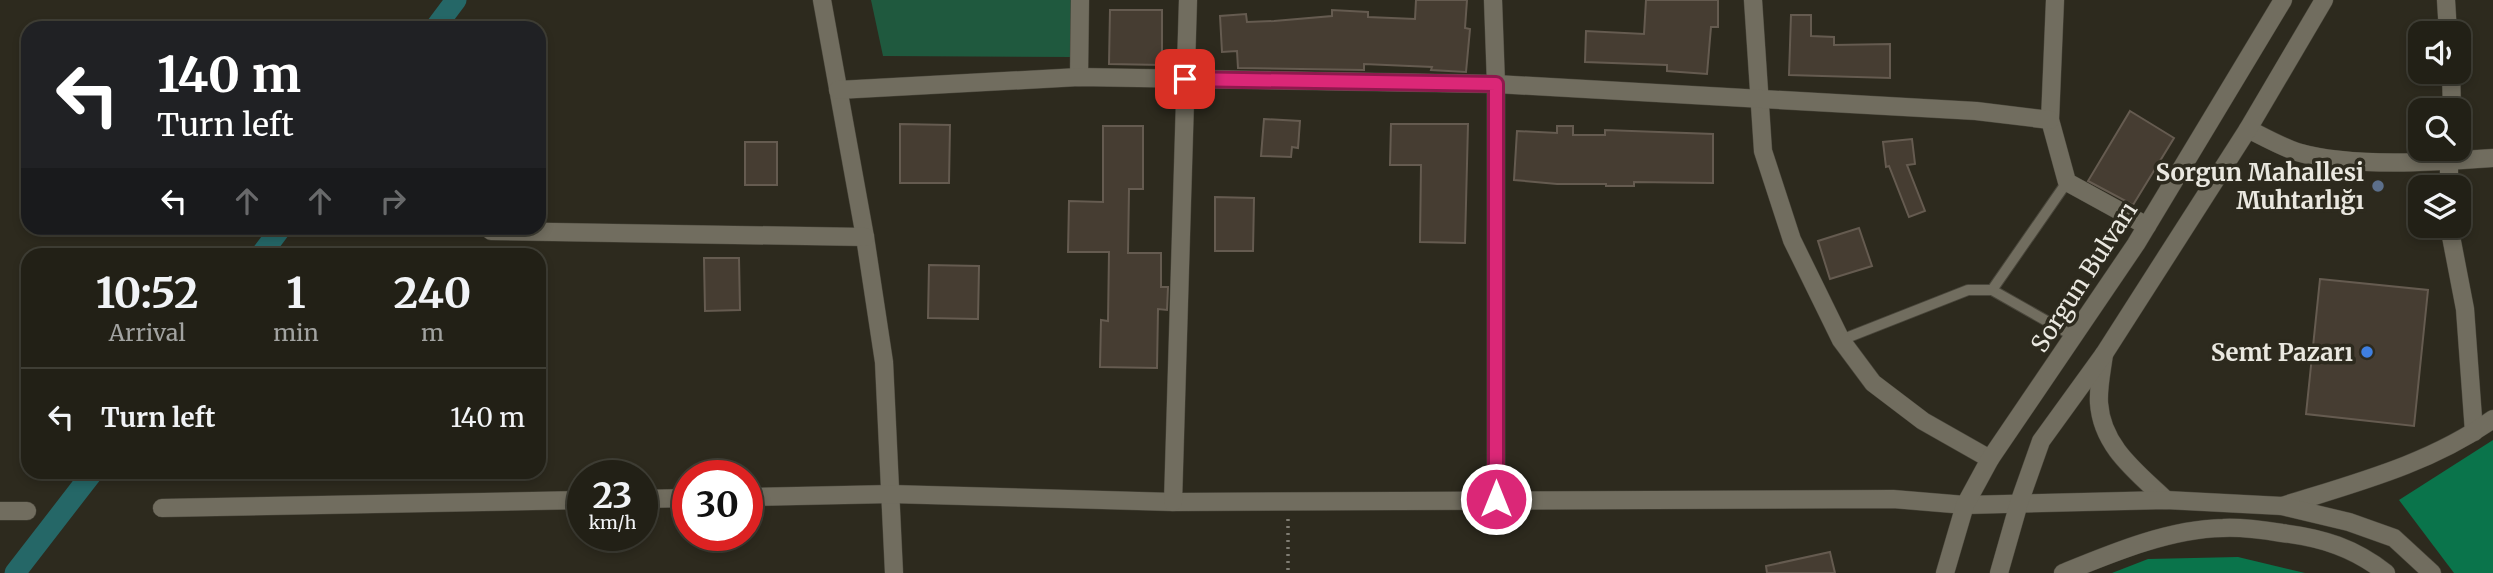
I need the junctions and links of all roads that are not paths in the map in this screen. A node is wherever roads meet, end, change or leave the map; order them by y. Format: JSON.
{"nodes":[{"id":1,"x":822,"y":0,"type":"edge"},
{"id":2,"x":1080,"y":0,"type":"edge"},
{"id":3,"x":1188,"y":0,"type":"edge"},
{"id":4,"x":1493,"y":0,"type":"edge"},
{"id":5,"x":1753,"y":0,"type":"edge"},
{"id":6,"x":2055,"y":0,"type":"edge"},
{"id":7,"x":2283,"y":0,"type":"edge"},
{"id":8,"x":2324,"y":0,"type":"edge"},
{"id":9,"x":2446,"y":0,"type":"edge"},
{"id":10,"x":2447,"y":21,"type":"edge"},
{"id":11,"x":1079,"y":77,"type":"junction"},
{"id":12,"x":1185,"y":79,"type":"junction"},
{"id":13,"x":1496,"y":84,"type":"junction"},
{"id":14,"x":838,"y":90,"type":"junction"},
{"id":15,"x":1759,"y":99,"type":"junction"},
{"id":16,"x":2049,"y":120,"type":"junction"},
{"id":17,"x":2248,"y":130,"type":"junction"},
{"id":18,"x":2471,"y":156,"type":"edge"},
{"id":19,"x":2408,"y":157,"type":"edge"},
{"id":20,"x":2493,"y":158,"type":"edge"},
{"id":21,"x":2067,"y":182,"type":"junction"},
{"id":22,"x":2147,"y":226,"type":"junction"},
{"id":23,"x":546,"y":232,"type":"edge"},
{"id":24,"x":865,"y":237,"type":"junction"},
{"id":25,"x":2451,"y":238,"type":"edge"},
{"id":26,"x":1992,"y":290,"type":"junction"},
{"id":27,"x":2074,"y":338,"type":"junction"},
{"id":28,"x":1841,"y":340,"type":"junction"},
{"id":29,"x":2104,"y":354,"type":"junction"},
{"id":30,"x":2493,"y":419,"type":"edge"},
{"id":31,"x":2474,"y":432,"type":"junction"},
{"id":32,"x":1990,"y":459,"type":"junction"},
{"id":33,"x":891,"y":494,"type":"junction"},
{"id":34,"x":763,"y":497,"type":"edge"},
{"id":35,"x":1496,"y":499,"type":"junction"},
{"id":36,"x":567,"y":500,"type":"edge"},
{"id":37,"x":2166,"y":500,"type":"junction"},
{"id":38,"x":1173,"y":502,"type":"junction"},
{"id":39,"x":2019,"y":503,"type":"junction"},
{"id":40,"x":1965,"y":505,"type":"junction"},
{"id":41,"x":2282,"y":506,"type":"junction"},
{"id":42,"x":162,"y":508,"type":"dead end"},
{"id":43,"x":0,"y":511,"type":"edge"},
{"id":44,"x":27,"y":511,"type":"dead end"},
{"id":45,"x":894,"y":573,"type":"edge"},
{"id":46,"x":1945,"y":573,"type":"edge"},
{"id":47,"x":1999,"y":573,"type":"edge"},
{"id":48,"x":2063,"y":573,"type":"edge"},
{"id":49,"x":2386,"y":573,"type":"edge"},
{"id":50,"x":2432,"y":573,"type":"edge"}],
"edges":[{"from":1,"to":14,"type":"street"},
{"from":2,"to":11,"type":"street"},
{"from":3,"to":12,"type":"street"},
{"from":4,"to":13,"type":"street"},
{"from":5,"to":15,"type":"street"},
{"from":6,"to":16,"type":"street"},
{"from":7,"to":22,"type":"street","name":"Sorgun Bulvarı"},
{"from":8,"to":17,"type":"street"},
{"from":9,"to":10,"type":"street"},
{"from":11,"to":12,"type":"street"},
{"from":11,"to":14,"type":"street"},
{"from":12,"to":13,"type":"street"},
{"from":12,"to":38,"type":"street"},
{"from":13,"to":15,"type":"street"},
{"from":13,"to":35,"type":"street"},
{"from":14,"to":24,"type":"street"},
{"from":15,"to":16,"type":"street"},
{"from":15,"to":28,"type":"street"},
{"from":16,"to":21,"type":"street"},
{"from":17,"to":19,"type":"street"},
{"from":17,"to":29,"type":"street"},
{"from":18,"to":20,"type":"street"},
{"from":21,"to":22,"type":"street"},
{"from":21,"to":26,"type":"lane"},
{"from":22,"to":27,"type":"street","name":"Sorgun Bulvarı"},
{"from":23,"to":24,"type":"street"},
{"from":24,"to":33,"type":"street"},
{"from":25,"to":31,"type":"street"},
{"from":26,"to":27,"type":"lane"},
{"from":26,"to":28,"type":"lane"},
{"from":27,"to":32,"type":"street","name":"Sorgun Bulvarı"},
{"from":28,"to":32,"type":"street"},
{"from":29,"to":37,"type":"street"},
{"from":29,"to":39,"type":"street"},
{"from":30,"to":31,"type":"street"},
{"from":31,"to":41,"type":"street"},
{"from":32,"to":40,"type":"street","name":"Sorgun Bulvarı"},
{"from":33,"to":34,"type":"street"},
{"from":33,"to":38,"type":"street"},
{"from":33,"to":45,"type":"street"},
{"from":35,"to":38,"type":"street"},
{"from":35,"to":40,"type":"street"},
{"from":36,"to":42,"type":"street"},
{"from":37,"to":39,"type":"street"},
{"from":37,"to":41,"type":"street"},
{"from":39,"to":40,"type":"street"},
{"from":39,"to":47,"type":"street"},
{"from":40,"to":46,"type":"street","name":"Sorgun Bulvarı"},
{"from":41,"to":50,"type":"street"},
{"from":43,"to":44,"type":"street"},
{"from":48,"to":49,"type":"street"}]}
